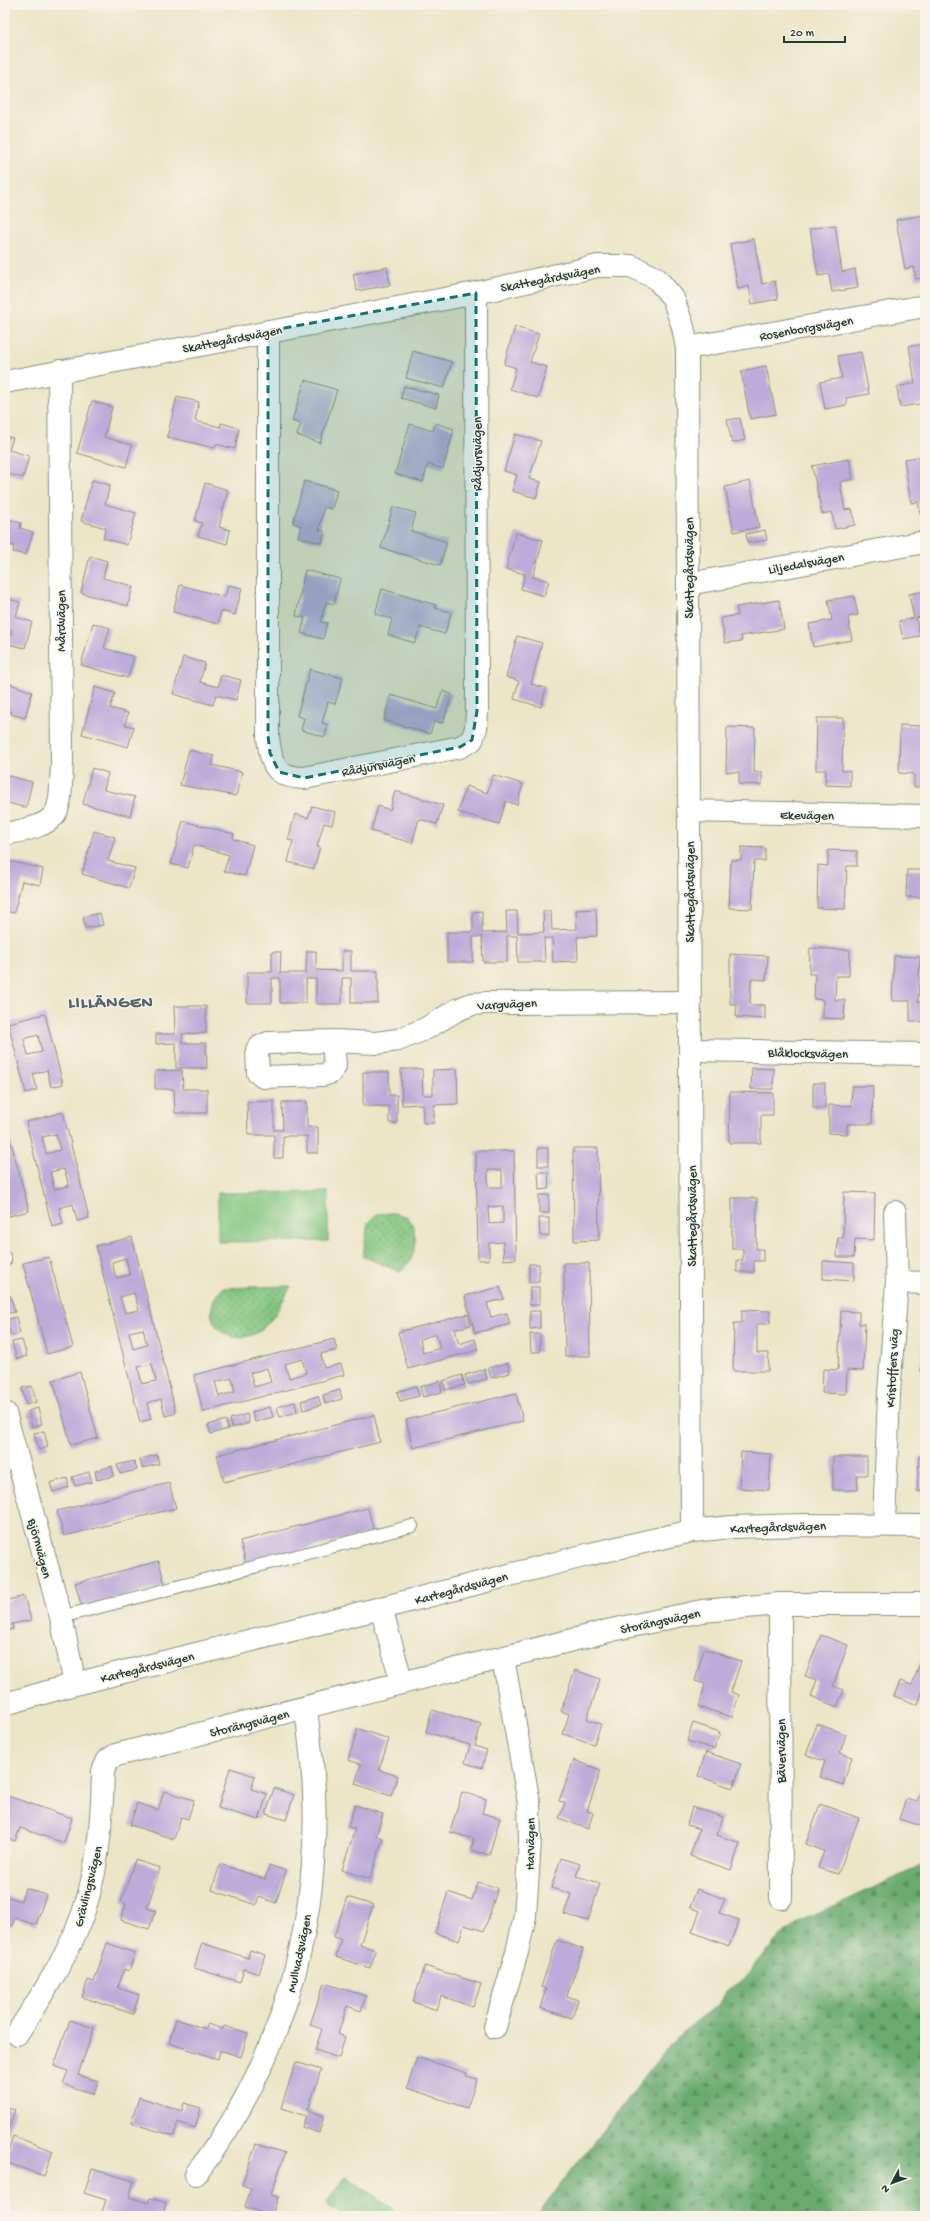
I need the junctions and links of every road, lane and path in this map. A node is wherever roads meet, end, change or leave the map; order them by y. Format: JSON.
{"nodes":[{"id":1,"x":476,"y":293,"type":"junction"},
{"id":2,"x":925,"y":306,"type":"edge"},
{"id":3,"x":268,"y":331,"type":"junction"},
{"id":4,"x":687,"y":348,"type":"junction"},
{"id":5,"x":59,"y":371,"type":"junction"},
{"id":6,"x":5,"y":382,"type":"edge"},
{"id":7,"x":925,"y":542,"type":"edge"},
{"id":8,"x":688,"y":584,"type":"junction"},
{"id":9,"x":688,"y":811,"type":"junction"},
{"id":10,"x":925,"y":816,"type":"edge"},
{"id":11,"x":5,"y":834,"type":"edge"},
{"id":12,"x":689,"y":1002,"type":"junction"},
{"id":13,"x":333,"y":1041,"type":"dead end"},
{"id":14,"x":691,"y":1050,"type":"junction"},
{"id":15,"x":925,"y":1054,"type":"edge"},
{"id":16,"x":895,"y":1212,"type":"dead end"},
{"id":17,"x":897,"y":1282,"type":"junction"},
{"id":18,"x":925,"y":1283,"type":"edge"},
{"id":19,"x":5,"y":1413,"type":"edge"},
{"id":20,"x":884,"y":1524,"type":"junction"},
{"id":21,"x":412,"y":1526,"type":"dead end"},
{"id":22,"x":925,"y":1526,"type":"edge"},
{"id":23,"x":692,"y":1531,"type":"junction"},
{"id":24,"x":780,"y":1604,"type":"junction"},
{"id":25,"x":925,"y":1604,"type":"edge"},
{"id":26,"x":381,"y":1608,"type":"junction"},
{"id":27,"x":61,"y":1617,"type":"junction"},
{"id":28,"x":503,"y":1658,"type":"junction"},
{"id":29,"x":402,"y":1683,"type":"junction"},
{"id":30,"x":75,"y":1684,"type":"junction"},
{"id":31,"x":5,"y":1704,"type":"edge"},
{"id":32,"x":306,"y":1708,"type":"junction"},
{"id":33,"x":103,"y":1771,"type":"joint"},
{"id":34,"x":781,"y":1898,"type":"dead end"},
{"id":35,"x":494,"y":2027,"type":"dead end"},
{"id":36,"x":17,"y":2034,"type":"dead end"},
{"id":37,"x":196,"y":2174,"type":"dead end"}],
"edges":[{"from":1,"to":3,"type":"street","name":"Skattegårdsvägen"},
{"from":1,"to":3,"type":"street","name":"Rådjursvägen"},
{"from":1,"to":4,"type":"street","name":"Skattegårdsvägen"},
{"from":2,"to":4,"type":"street","name":"Rosenborgsvägen"},
{"from":3,"to":5,"type":"street","name":"Skattegårdsvägen"},
{"from":4,"to":8,"type":"street","name":"Skattegårdsvägen"},
{"from":5,"to":6,"type":"street","name":"Skattegårdsvägen"},
{"from":5,"to":11,"type":"street","name":"Mårdvägen"},
{"from":7,"to":8,"type":"street","name":"Liljedalsvägen"},
{"from":8,"to":9,"type":"street","name":"Skattegårdsvägen"},
{"from":9,"to":10,"type":"street","name":"Ekevägen"},
{"from":9,"to":12,"type":"street","name":"Skattegårdsvägen"},
{"from":12,"to":13,"type":"street","name":"Vargvägen"},
{"from":12,"to":14,"type":"street","name":"Skattegårdsvägen"},
{"from":14,"to":15,"type":"street","name":"Blåklocksvägen"},
{"from":14,"to":23,"type":"street","name":"Skattegårdsvägen"},
{"from":16,"to":17,"type":"street","name":"Kristoffers väg"},
{"from":17,"to":18,"type":"street"},
{"from":17,"to":20,"type":"street","name":"Kristoffers väg"},
{"from":19,"to":27,"type":"street","name":"Björnvägen"},
{"from":20,"to":22,"type":"street","name":"Kartegårdsvägen"},
{"from":20,"to":23,"type":"street","name":"Kartegårdsvägen"},
{"from":21,"to":27,"type":"lane"},
{"from":23,"to":26,"type":"street","name":"Kartegårdsvägen"},
{"from":24,"to":25,"type":"street","name":"Storängsvägen"},
{"from":24,"to":28,"type":"street","name":"Storängsvägen"},
{"from":24,"to":34,"type":"street","name":"Bävervägen"},
{"from":26,"to":29,"type":"street"},
{"from":26,"to":30,"type":"street","name":"Kartegårdsvägen"},
{"from":27,"to":30,"type":"street","name":"Björnvägen"},
{"from":28,"to":29,"type":"street","name":"Storängsvägen"},
{"from":28,"to":35,"type":"street","name":"Harvägen"},
{"from":29,"to":32,"type":"street","name":"Storängsvägen"},
{"from":30,"to":31,"type":"street","name":"Kartegårdsvägen"},
{"from":32,"to":33,"type":"street","name":"Storängsvägen"},
{"from":32,"to":37,"type":"street","name":"Mullvadsvägen"},
{"from":33,"to":36,"type":"street","name":"Grävlingsvägen"}]}
